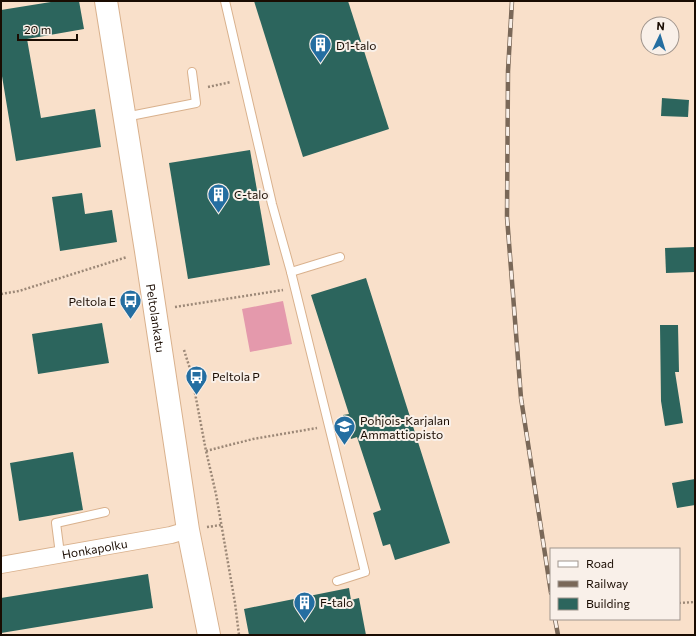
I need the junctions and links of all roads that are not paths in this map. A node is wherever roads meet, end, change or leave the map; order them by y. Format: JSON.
{"nodes":[{"id":1,"x":106,"y":1,"type":"edge"},
{"id":2,"x":225,"y":1,"type":"edge"},
{"id":3,"x":192,"y":72,"type":"dead end"},
{"id":4,"x":125,"y":118,"type":"junction"},
{"id":5,"x":340,"y":257,"type":"dead end"},
{"id":6,"x":291,"y":272,"type":"junction"},
{"id":7,"x":105,"y":512,"type":"dead end"},
{"id":8,"x":188,"y":530,"type":"junction"},
{"id":9,"x":60,"y":554,"type":"junction"},
{"id":10,"x":1,"y":565,"type":"edge"},
{"id":11,"x":337,"y":581,"type":"dead end"},
{"id":12,"x":209,"y":635,"type":"edge"}],
"edges":[{"from":1,"to":4,"type":"street","name":"Peltolankatu"},
{"from":2,"to":6,"type":"lane"},
{"from":3,"to":4,"type":"lane"},
{"from":4,"to":8,"type":"street","name":"Peltolankatu"},
{"from":5,"to":6,"type":"lane"},
{"from":6,"to":11,"type":"lane"},
{"from":7,"to":9,"type":"lane"},
{"from":8,"to":9,"type":"street","name":"Honkapolku"},
{"from":8,"to":12,"type":"street","name":"Peltolankatu"},
{"from":9,"to":10,"type":"street","name":"Honkapolku"}]}
